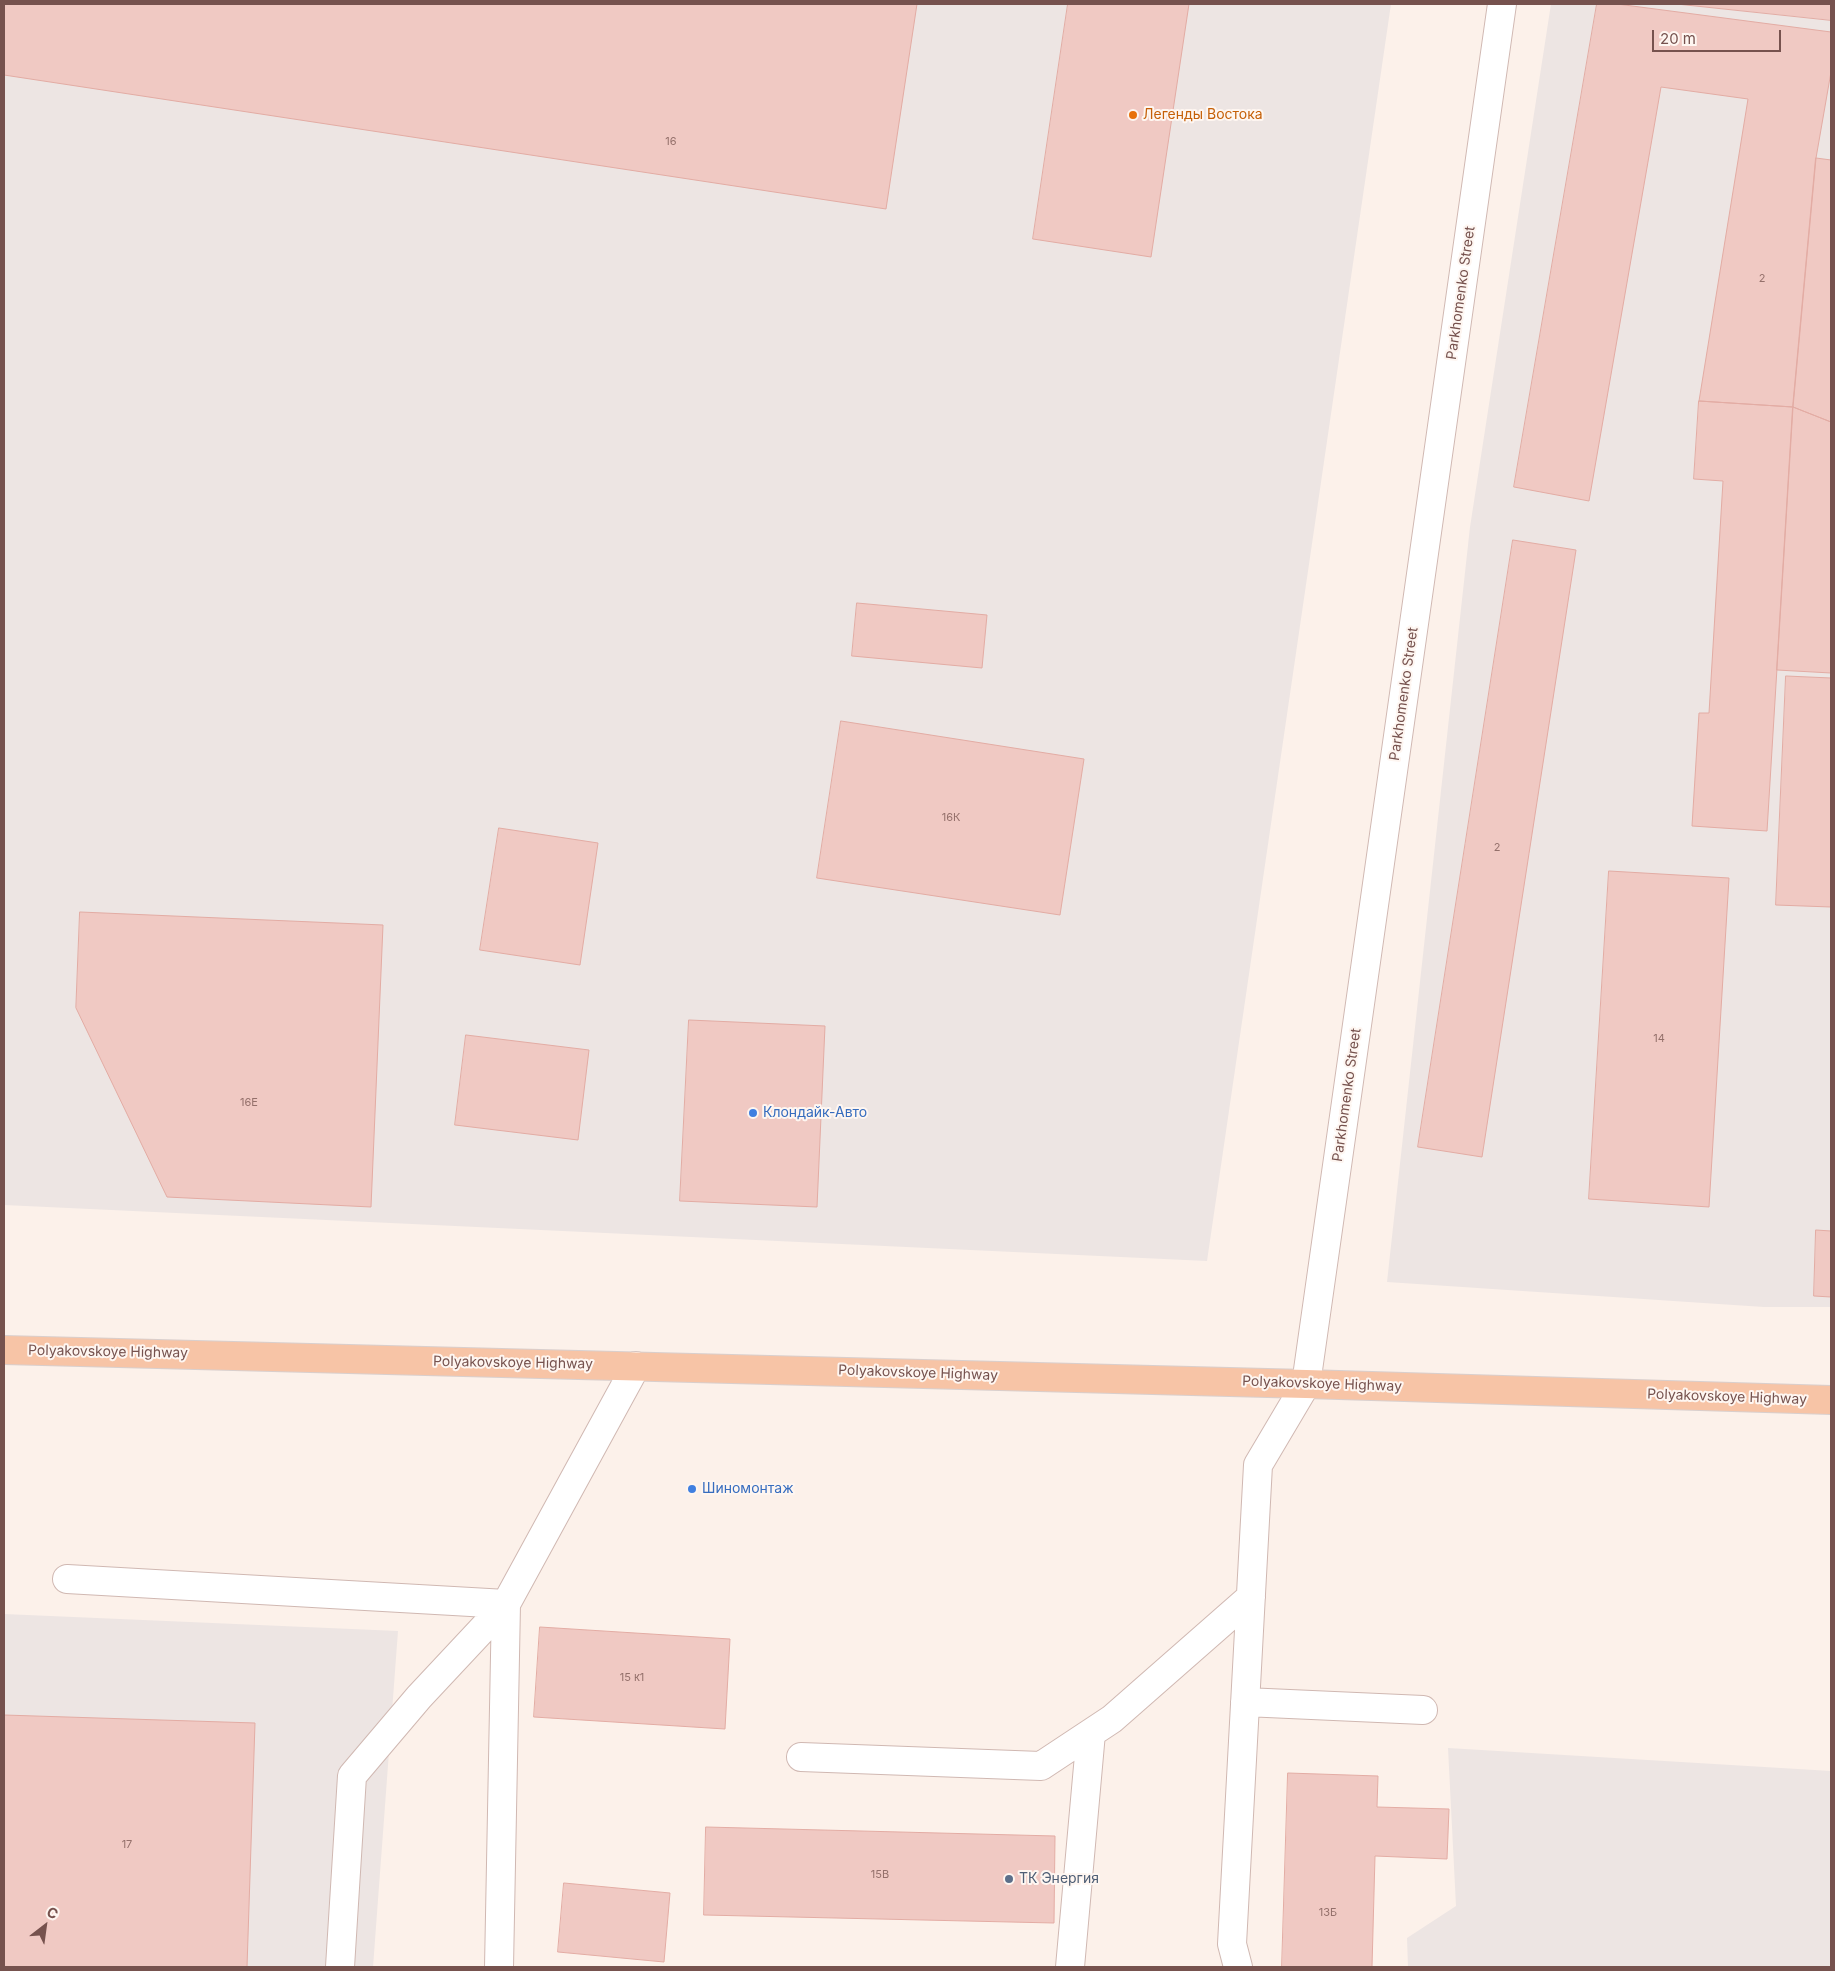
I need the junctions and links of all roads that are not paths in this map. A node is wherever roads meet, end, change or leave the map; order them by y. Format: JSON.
{"nodes":[{"id":1,"x":1502,"y":4,"type":"edge"},
{"id":2,"x":4,"y":1350,"type":"edge"},
{"id":3,"x":636,"y":1366,"type":"junction"},
{"id":4,"x":1306,"y":1384,"type":"junction"},
{"id":5,"x":1831,"y":1400,"type":"edge"},
{"id":6,"x":67,"y":1579,"type":"dead end"},
{"id":7,"x":1251,"y":1597,"type":"junction"},
{"id":8,"x":506,"y":1604,"type":"junction"},
{"id":9,"x":1245,"y":1702,"type":"junction"},
{"id":10,"x":1423,"y":1710,"type":"dead end"},
{"id":11,"x":1091,"y":1733,"type":"junction"},
{"id":12,"x":801,"y":1757,"type":"dead end"},
{"id":13,"x":340,"y":1967,"type":"edge"},
{"id":14,"x":499,"y":1967,"type":"edge"},
{"id":15,"x":1070,"y":1967,"type":"edge"},
{"id":16,"x":1238,"y":1967,"type":"edge"}],
"edges":[{"from":1,"to":4,"type":"street","name":"Parkhomenko Street"},
{"from":2,"to":3,"type":"main road","name":"Polyakovskoye Highway"},
{"from":3,"to":4,"type":"main road","name":"Polyakovskoye Highway"},
{"from":3,"to":8,"type":"street"},
{"from":4,"to":5,"type":"main road","name":"Polyakovskoye Highway"},
{"from":4,"to":7,"type":"street"},
{"from":6,"to":8,"type":"street"},
{"from":7,"to":9,"type":"street"},
{"from":7,"to":11,"type":"street"},
{"from":8,"to":13,"type":"street"},
{"from":8,"to":14,"type":"street"},
{"from":9,"to":10,"type":"street"},
{"from":9,"to":16,"type":"street"},
{"from":11,"to":12,"type":"street"},
{"from":11,"to":15,"type":"street"}]}
